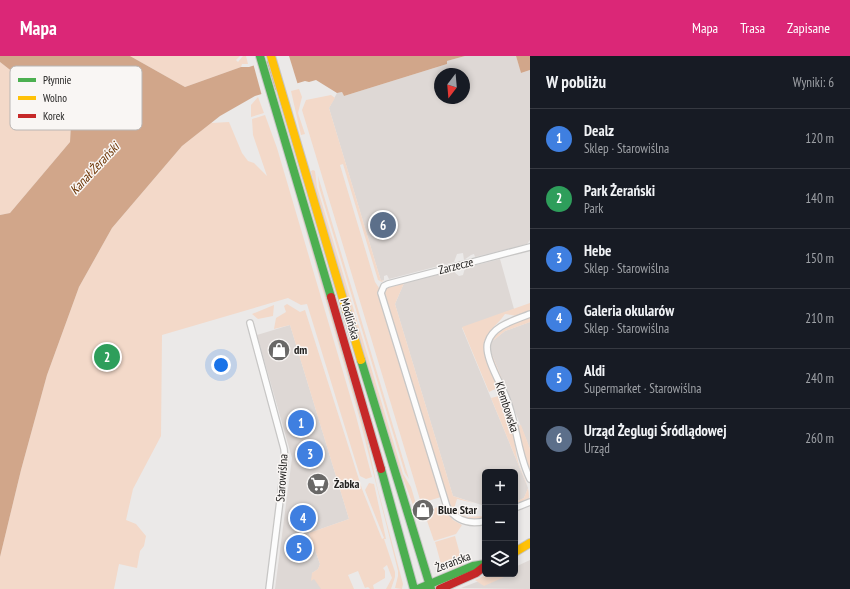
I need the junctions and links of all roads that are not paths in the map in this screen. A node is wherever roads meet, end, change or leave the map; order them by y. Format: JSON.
{"nodes":[{"id":1,"x":270,"y":56,"type":"edge"},
{"id":2,"x":260,"y":57,"type":"edge"},
{"id":3,"x":530,"y":248,"type":"edge"},
{"id":4,"x":530,"y":314,"type":"edge"},
{"id":5,"x":250,"y":323,"type":"dead end"},
{"id":6,"x":530,"y":479,"type":"edge"},
{"id":7,"x":530,"y":502,"type":"edge"},
{"id":8,"x":518,"y":507,"type":"edge"},
{"id":9,"x":482,"y":522,"type":"edge"},
{"id":10,"x":528,"y":546,"type":"edge"},
{"id":11,"x":518,"y":551,"type":"edge"},
{"id":12,"x":482,"y":565,"type":"edge"},
{"id":13,"x":482,"y":568,"type":"edge"},
{"id":14,"x":431,"y":587,"type":"edge"},
{"id":15,"x":269,"y":589,"type":"edge"},
{"id":16,"x":414,"y":589,"type":"edge"},
{"id":17,"x":418,"y":589,"type":"edge"},
{"id":18,"x":440,"y":589,"type":"edge"}],
"edges":[{"from":1,"to":14,"type":"main road","name":"Modlińska"},
{"from":2,"to":16,"type":"main road","name":"Modlińska"},
{"from":3,"to":9,"type":"street","name":"Zarzecze"},
{"from":4,"to":6,"type":"street","name":"Klembowska"},
{"from":5,"to":15,"type":"street","name":"Starowiślna"},
{"from":7,"to":8,"type":"street"},
{"from":10,"to":11,"type":"main road"},
{"from":12,"to":14,"type":"main road","name":"Żerańska"},
{"from":13,"to":18,"type":"main road","name":"Żerańska"},
{"from":14,"to":17,"type":"main road"}]}
